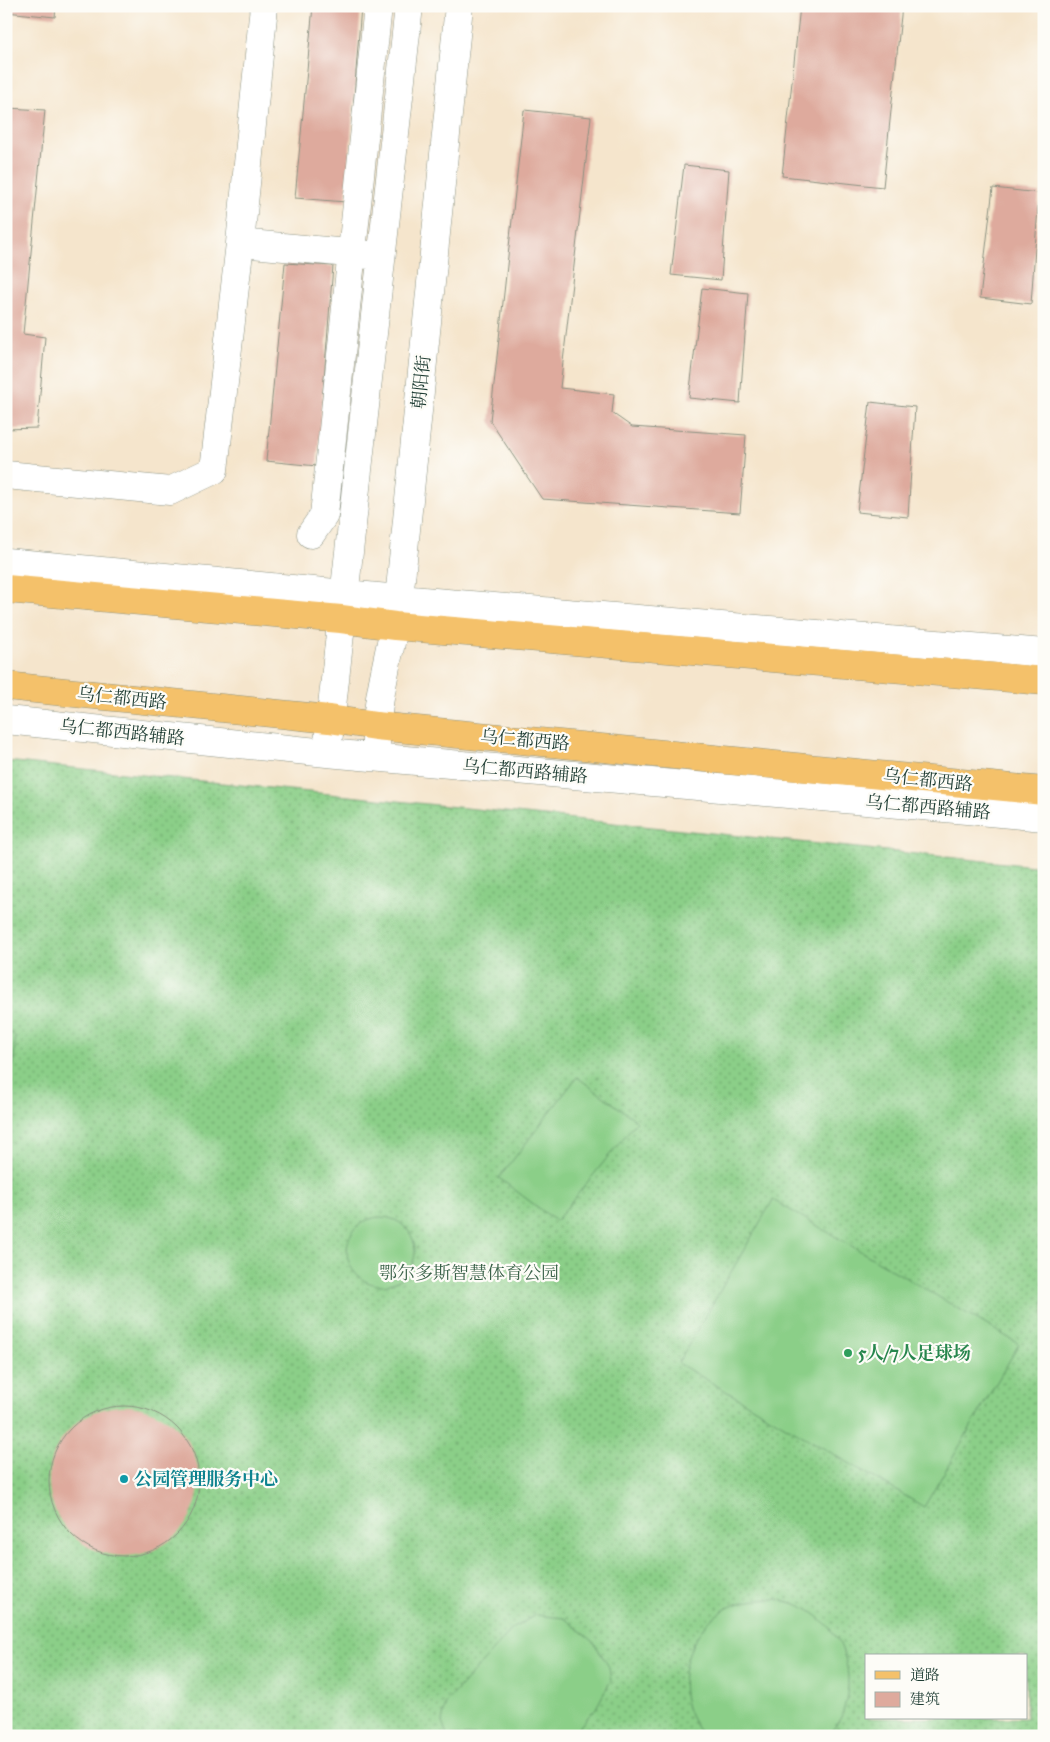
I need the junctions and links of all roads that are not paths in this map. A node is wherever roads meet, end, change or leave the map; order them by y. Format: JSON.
{"nodes":[{"id":1,"x":264,"y":6,"type":"edge"},
{"id":2,"x":378,"y":6,"type":"edge"},
{"id":3,"x":409,"y":6,"type":"edge"},
{"id":4,"x":459,"y":6,"type":"edge"},
{"id":5,"x":240,"y":243,"type":"junction"},
{"id":6,"x":351,"y":253,"type":"junction"},
{"id":7,"x":382,"y":257,"type":"junction"},
{"id":8,"x":6,"y":475,"type":"edge"},
{"id":9,"x":311,"y":534,"type":"dead end"},
{"id":10,"x":6,"y":562,"type":"edge"},
{"id":11,"x":6,"y":589,"type":"edge"},
{"id":12,"x":399,"y":599,"type":"junction"},
{"id":13,"x":342,"y":606,"type":"junction"},
{"id":14,"x":395,"y":626,"type":"junction"},
{"id":15,"x":1044,"y":653,"type":"edge"},
{"id":16,"x":1044,"y":681,"type":"edge"},
{"id":17,"x":6,"y":686,"type":"edge"},
{"id":18,"x":329,"y":719,"type":"junction"},
{"id":19,"x":6,"y":720,"type":"edge"},
{"id":20,"x":376,"y":726,"type":"junction"},
{"id":21,"x":327,"y":753,"type":"junction"},
{"id":22,"x":376,"y":757,"type":"junction"},
{"id":23,"x":1044,"y":791,"type":"edge"},
{"id":24,"x":1044,"y":817,"type":"edge"}],
"edges":[{"from":1,"to":5,"type":"street"},
{"from":2,"to":6,"type":"street"},
{"from":3,"to":7,"type":"street"},
{"from":4,"to":12,"type":"street","name":"朝阳街"},
{"from":5,"to":6,"type":"street"},
{"from":5,"to":8,"type":"street"},
{"from":6,"to":7,"type":"street"},
{"from":6,"to":9,"type":"street"},
{"from":7,"to":13,"type":"street"},
{"from":10,"to":13,"type":"street"},
{"from":11,"to":13,"type":"main road"},
{"from":12,"to":13,"type":"street"},
{"from":12,"to":14,"type":"street","name":"朝阳街"},
{"from":12,"to":15,"type":"street"},
{"from":13,"to":14,"type":"main road"},
{"from":13,"to":18,"type":"street"},
{"from":14,"to":16,"type":"main road"},
{"from":14,"to":20,"type":"street","name":"朝阳街"},
{"from":17,"to":18,"type":"main road","name":"乌仁都西路"},
{"from":18,"to":20,"type":"main road","name":"乌仁都西路"},
{"from":18,"to":21,"type":"street"},
{"from":19,"to":21,"type":"street","name":"乌仁都西路辅路"},
{"from":20,"to":22,"type":"street","name":"朝阳街"},
{"from":20,"to":23,"type":"main road","name":"乌仁都西路"},
{"from":21,"to":22,"type":"street","name":"乌仁都西路辅路"},
{"from":22,"to":24,"type":"street","name":"乌仁都西路辅路"}]}
